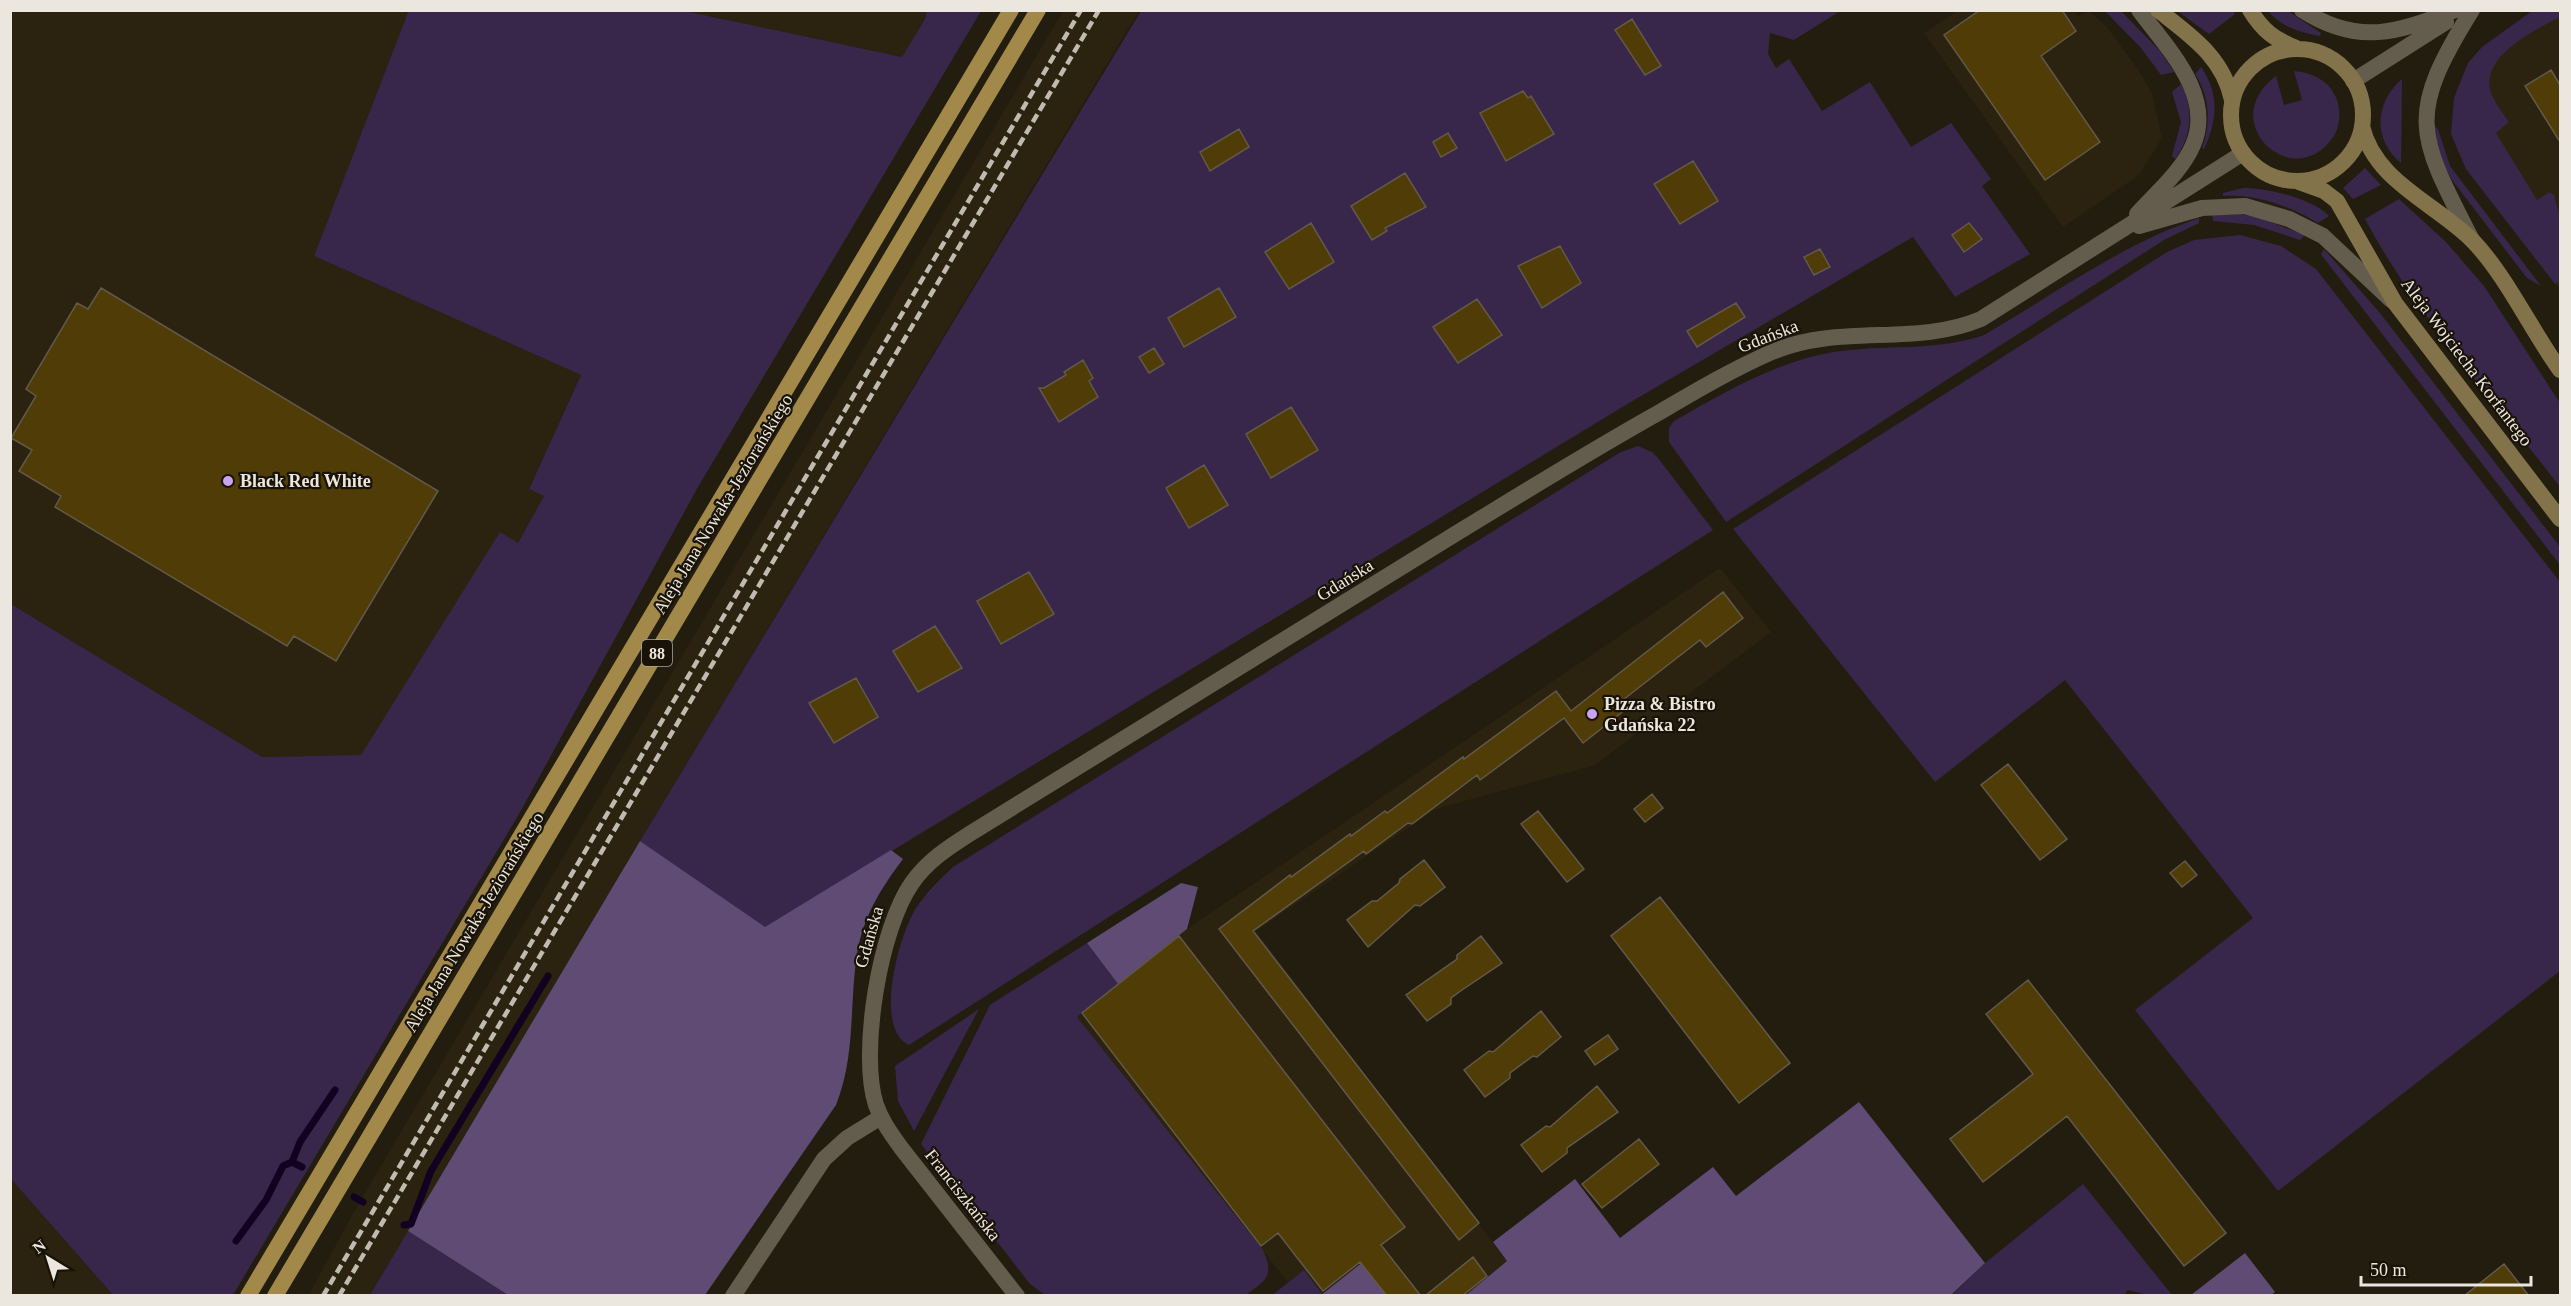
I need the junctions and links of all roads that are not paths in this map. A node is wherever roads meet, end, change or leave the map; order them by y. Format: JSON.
{"nodes":[{"id":1,"x":1011,"y":10,"type":"edge"},
{"id":2,"x":1038,"y":10,"type":"edge"},
{"id":3,"x":2139,"y":10,"type":"edge"},
{"id":4,"x":2158,"y":10,"type":"edge"},
{"id":5,"x":2250,"y":10,"type":"edge"},
{"id":6,"x":2302,"y":10,"type":"edge"},
{"id":7,"x":2455,"y":10,"type":"edge"},
{"id":8,"x":2464,"y":10,"type":"edge"},
{"id":9,"x":2472,"y":10,"type":"edge"},
{"id":10,"x":2296,"y":48,"type":"junction"},
{"id":11,"x":2353,"y":81,"type":"junction"},
{"id":12,"x":2232,"y":100,"type":"junction"},
{"id":13,"x":2362,"y":125,"type":"junction"},
{"id":14,"x":2243,"y":153,"type":"junction"},
{"id":15,"x":2296,"y":181,"type":"junction"},
{"id":16,"x":2121,"y":232,"type":"junction"},
{"id":17,"x":2472,"y":240,"type":"junction"},
{"id":18,"x":2395,"y":303,"type":"junction"},
{"id":19,"x":2560,"y":370,"type":"edge"},
{"id":20,"x":2560,"y":519,"type":"edge"},
{"id":21,"x":881,"y":1117,"type":"junction"},
{"id":22,"x":248,"y":1296,"type":"edge"},
{"id":23,"x":275,"y":1296,"type":"edge"},
{"id":24,"x":733,"y":1296,"type":"edge"},
{"id":25,"x":1017,"y":1296,"type":"edge"}],
"edges":[{"from":1,"to":22,"type":"main road","name":"Aleja Jana Nowaka-Jeziorańskiego","number":"88"},
{"from":2,"to":23,"type":"main road","name":"Aleja Jana Nowaka-Jeziorańskiego","number":"88"},
{"from":3,"to":16,"type":"street"},
{"from":4,"to":12,"type":"main road"},
{"from":5,"to":10,"type":"main road"},
{"from":6,"to":7,"type":"street"},
{"from":8,"to":11,"type":"street"},
{"from":9,"to":17,"type":"street"},
{"from":10,"to":11,"type":"main road"},
{"from":10,"to":12,"type":"main road"},
{"from":11,"to":13,"type":"main road"},
{"from":12,"to":14,"type":"main road"},
{"from":13,"to":15,"type":"main road"},
{"from":13,"to":17,"type":"main road"},
{"from":14,"to":15,"type":"main road"},
{"from":14,"to":16,"type":"street","name":"Gdańska"},
{"from":15,"to":18,"type":"main road","name":"Aleja Wojciecha Korfantego"},
{"from":16,"to":18,"type":"street"},
{"from":16,"to":21,"type":"street","name":"Gdańska"},
{"from":17,"to":19,"type":"main road"},
{"from":18,"to":20,"type":"main road","name":"Aleja Wojciecha Korfantego"},
{"from":21,"to":24,"type":"street"},
{"from":21,"to":25,"type":"street","name":"Franciszkańska"}]}
